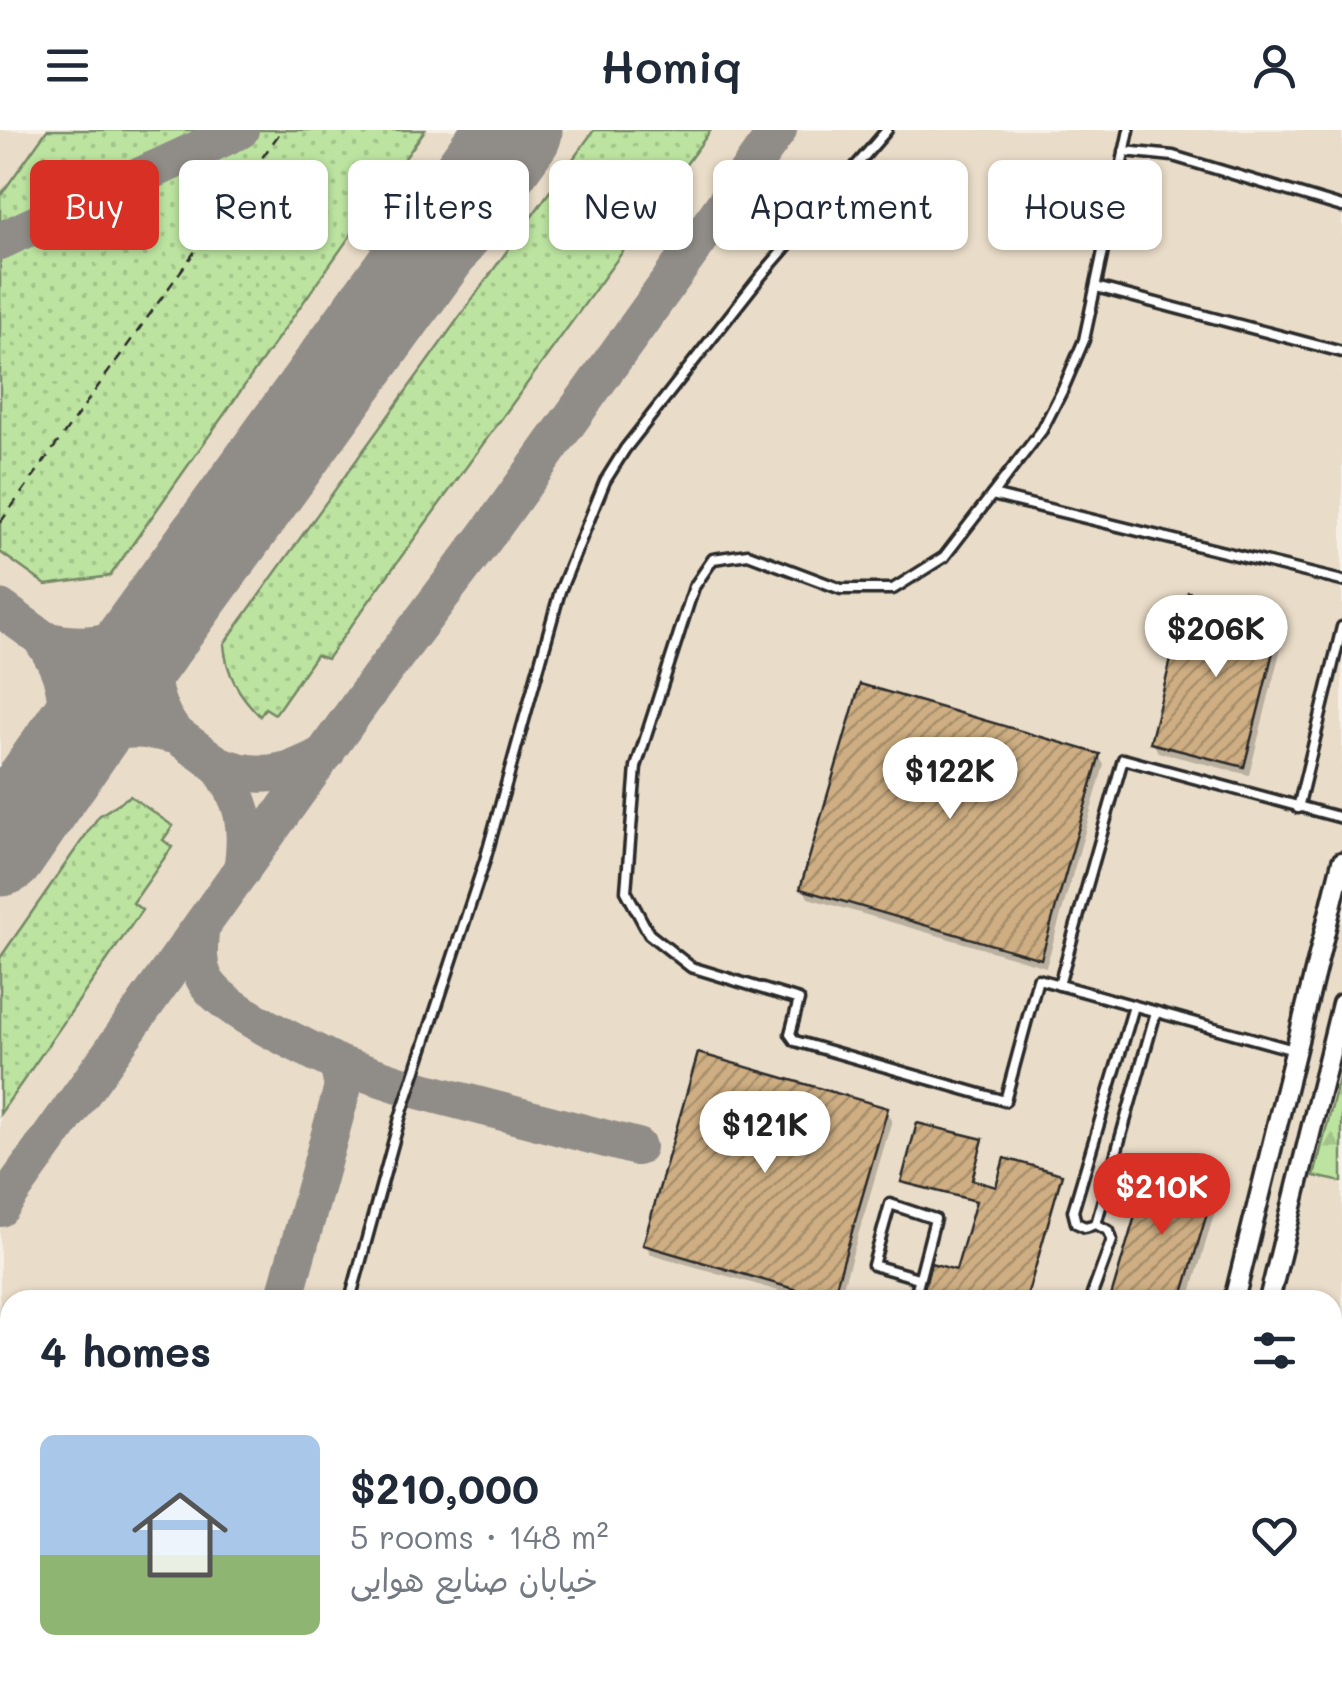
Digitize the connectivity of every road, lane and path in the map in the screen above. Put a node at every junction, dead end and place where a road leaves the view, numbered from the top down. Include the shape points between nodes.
1 (282, 130) edge
2 (887, 130) edge
3 (1128, 130) edge
4 (1124, 151) junction
5 (1342, 207) edge
6 (1096, 287) junction
7 (1342, 352) edge
8 (992, 495) junction
9 (0, 522) edge
10 (1342, 581) edge
11 (1342, 627) edge
12 (1298, 808) junction
13 (1342, 818) edge
14 (1342, 862) edge
15 (1060, 985) junction
16 (1342, 1004) edge
17 (1134, 1006) junction
18 (1156, 1012) junction
19 (1296, 1050) junction
20 (1328, 1059) junction
21 (1101, 1120) junction
22 (1124, 1127) junction
23 (1260, 1194) junction
24 (1293, 1202) junction
25 (1096, 1224) junction
26 (918, 1278) junction
27 (353, 1290) edge
28 (916, 1290) edge
29 (1094, 1290) edge
30 (1236, 1290) edge
31 (1271, 1290) edge

1 - 9 path
2 - 27 lane via 760,277 605,481 560,591
3 - 4 lane
4 - 5 lane via 1173,156
4 - 6 lane
6 - 7 lane
6 - 8 lane via 1063,389 1042,430
8 - 10 lane
8 - 15 lane via 944,557 893,589 841,590 748,554 712,559 694,587 636,767 626,890 649,934 691,968 799,1000 790,1034 795,1041 1005,1102 1038,979
11 - 12 lane
12 - 13 lane
12 - 15 lane via 1123,758
14 - 19 street
15 - 17 lane
16 - 20 street
17 - 18 lane
17 - 21 lane
18 - 19 lane
18 - 22 lane
19 - 20 street
19 - 23 street
20 - 24 street
21 - 22 lane
21 - 25 lane via 1074,1211 1076,1223
22 - 25 lane
23 - 24 street
23 - 30 street
24 - 31 street
25 - 29 lane via 1112,1240
26 - 26 lane via 873,1265 890,1204 935,1219
26 - 28 lane

